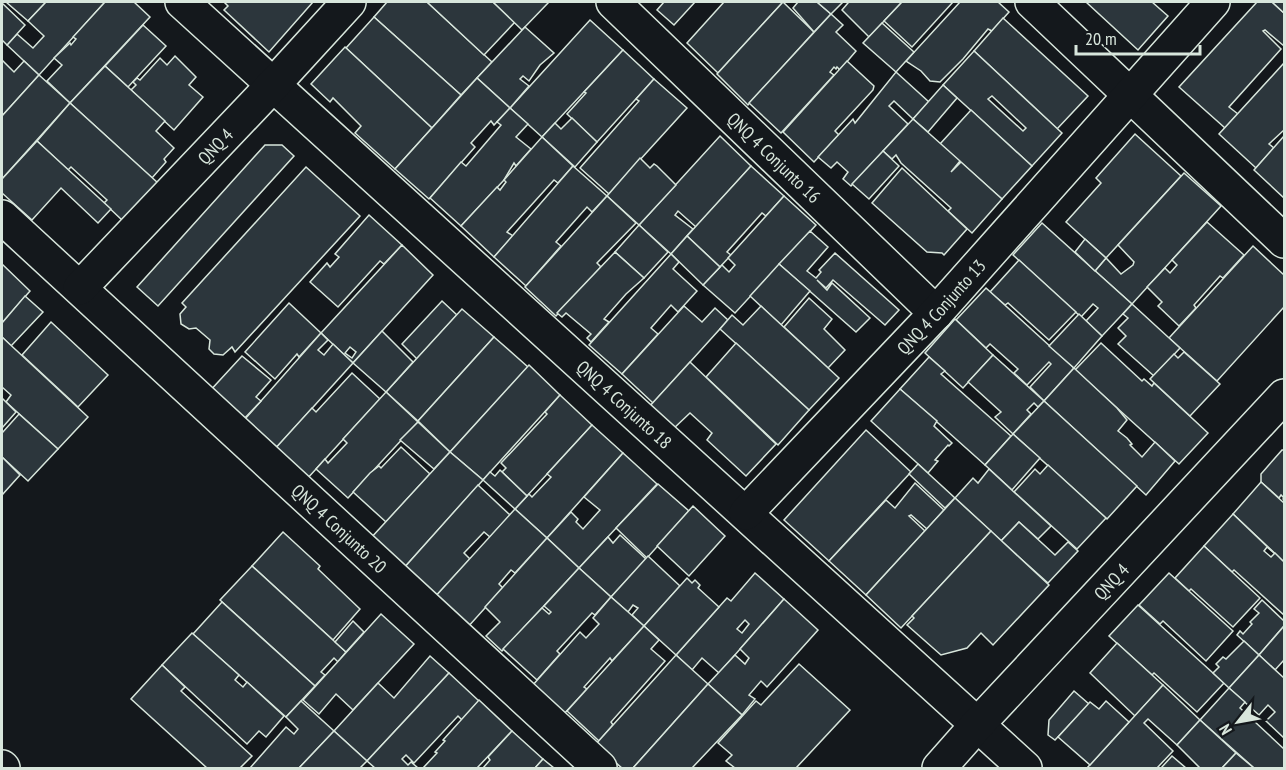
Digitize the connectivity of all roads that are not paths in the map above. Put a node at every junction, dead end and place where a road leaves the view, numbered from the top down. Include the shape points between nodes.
1 (182, 2) edge
2 (349, 2) edge
3 (613, 2) edge
4 (1032, 2) edge
5 (1213, 2) edge
6 (274, 84) junction
7 (1130, 95) junction
8 (2, 217) edge
9 (1284, 241) edge
10 (80, 288) junction
11 (936, 313) junction
12 (1284, 396) edge
13 (746, 513) junction
14 (977, 725) junction
15 (600, 768) edge
16 (939, 768) edge
17 (1025, 768) edge

1 - 6 street, QNQ 4 Conjunto 18
2 - 6 street, QNQ 4
3 - 11 street, QNQ 4 Conjunto 16
4 - 7 street
5 - 7 street, QNQ 4 Conjunto 13
6 - 10 street, QNQ 4
6 - 13 street, QNQ 4 Conjunto 18
7 - 9 street
7 - 11 street, QNQ 4 Conjunto 13
8 - 10 street, QNQ 4 Conjunto 20
10 - 15 street, QNQ 4 Conjunto 20
11 - 13 street, QNQ 4 Conjunto 13
12 - 14 street, QNQ 4
13 - 14 street, QNQ 4 Conjunto 18
14 - 16 street, QNQ 4
14 - 17 street, QNQ 4 Conjunto 18

